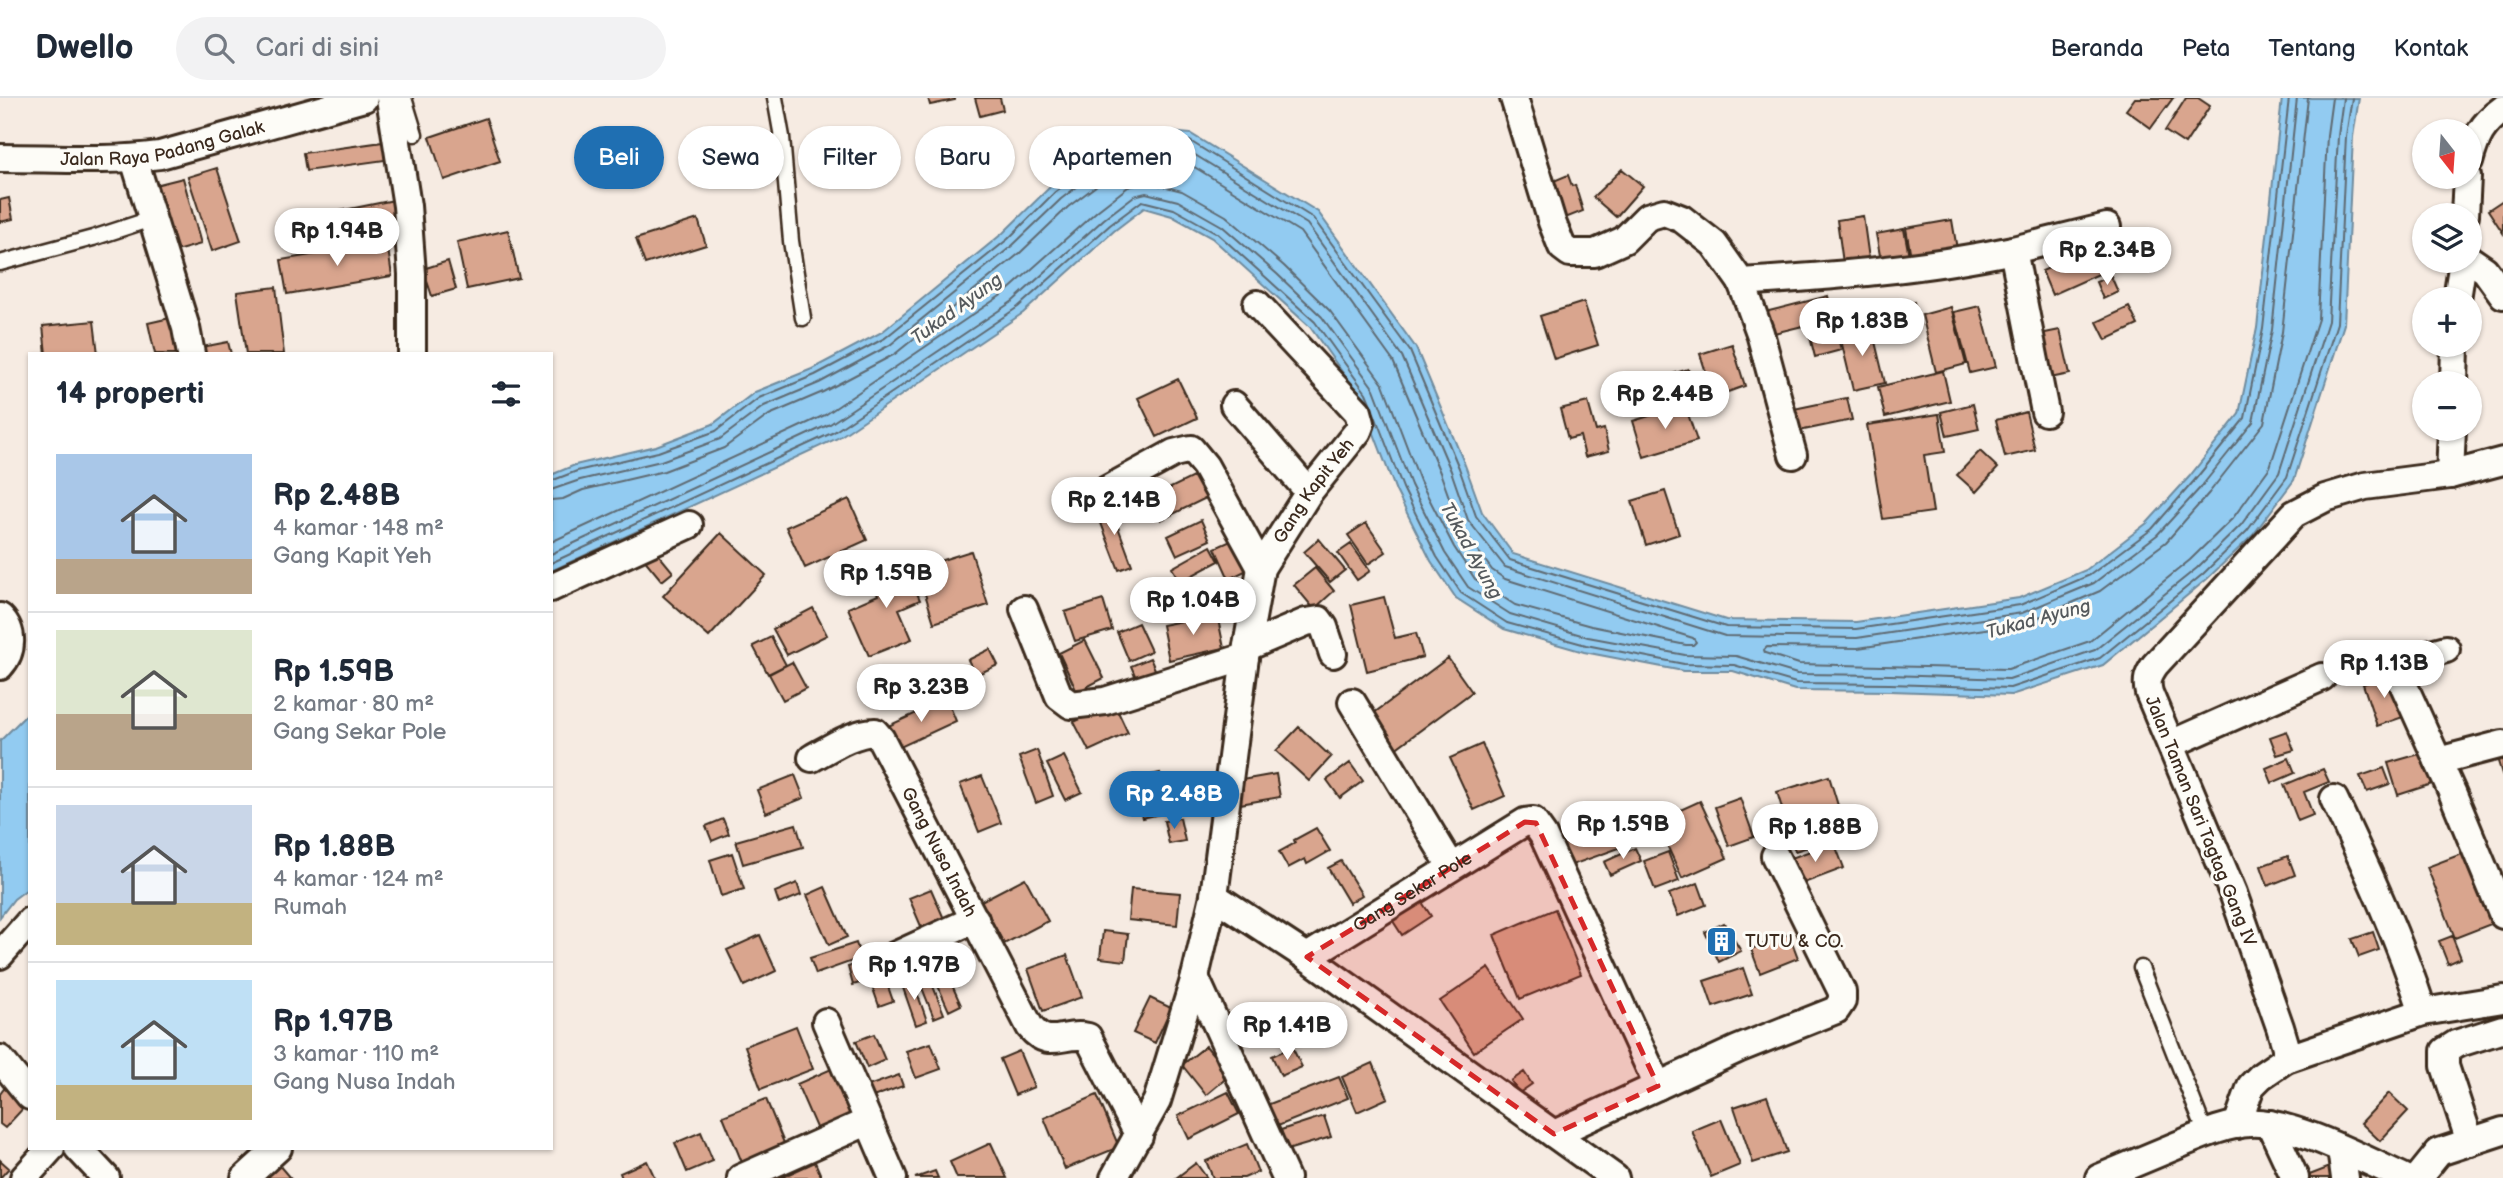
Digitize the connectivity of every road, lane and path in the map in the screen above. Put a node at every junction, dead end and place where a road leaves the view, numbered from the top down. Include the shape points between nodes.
1 (364, 98) edge
2 (390, 98) edge
3 (404, 98) edge
4 (775, 98) edge
5 (1514, 98) edge
6 (335, 102) edge
7 (2503, 109) edge
8 (2482, 128) edge
9 (415, 134) dead end
10 (3, 156) edge
11 (134, 159) junction
12 (151, 219) junction
13 (2106, 227) dead end
14 (2013, 250) junction
15 (0, 263) edge
16 (2482, 268) edge
17 (1741, 282) junction
18 (2503, 295) edge
19 (1257, 304) dead end
20 (803, 318) dead end
21 (191, 352) edge
22 (412, 352) edge
23 (1234, 405) dead end
24 (2045, 412) dead end
25 (2451, 441) edge
26 (1793, 455) dead end
27 (2503, 461) edge
28 (2450, 475) junction
29 (1309, 492) junction
30 (1101, 493) dead end
31 (689, 525) dead end
32 (1261, 568) junction
33 (553, 587) edge
34 (1024, 609) dead end
35 (0, 617) edge
36 (2446, 649) dead end
37 (1246, 652) junction
38 (1333, 654) dead end
39 (0, 666) edge
40 (2322, 677) dead end
41 (1352, 702) dead end
42 (2171, 744) junction
43 (2503, 744) edge
44 (812, 758) dead end
45 (2438, 761) junction
46 (2334, 799) dead end
47 (1775, 856) dead end
48 (1451, 866) junction
49 (1214, 896) junction
50 (2503, 915) edge
51 (975, 919) junction
52 (28, 923) edge
53 (0, 955) edge
54 (892, 957) dead end
55 (1307, 957) junction
56 (2141, 968) dead end
57 (1195, 977) junction
58 (2503, 999) edge
59 (2423, 1012) junction
60 (826, 1022) dead end
61 (2503, 1029) edge
62 (0, 1059) edge
63 (2286, 1059) junction
64 (1658, 1086) junction
65 (28, 1094) edge
66 (869, 1121) junction
67 (2270, 1124) junction
68 (2237, 1125) junction
69 (2503, 1131) edge
70 (1554, 1134) junction
71 (2206, 1134) junction
72 (1139, 1136) junction
73 (2470, 1142) junction
74 (2341, 1149) junction
75 (49, 1150) edge
76 (80, 1150) edge
77 (276, 1150) edge
78 (24, 1178) edge
79 (106, 1178) edge
80 (245, 1178) edge
81 (741, 1178) edge
82 (893, 1178) edge
83 (1114, 1178) edge
84 (1286, 1178) edge
85 (1615, 1178) edge
86 (2099, 1178) edge
87 (2295, 1178) edge
88 (2345, 1178) edge
89 (2405, 1178) edge
90 (2418, 1178) edge

1 - 6 street, Jalan Raya Padang Galak
2 - 22 street via 407,206
3 - 9 lane
4 - 20 lane
5 - 17 street via 1562,247 1570,253 1595,253 1624,240 1647,217 1664,212 1682,219 1714,244
6 - 11 street, Jalan Raya Padang Galak via 222,139
7 - 8 street
10 - 11 street, Jalan Raya Padang Galak
11 - 12 street
12 - 15 lane
12 - 21 street
13 - 14 street
14 - 17 street via 1875,273
14 - 24 street
16 - 18 street
17 - 26 street via 1760,333
19 - 29 street, Gang Kapit Yeh via 1360,417 1358,431
23 - 29 street
25 - 28 street
27 - 28 street, Jalan Taman Sari Tagtag Gang IV
28 - 42 street, Jalan Taman Sari Tagtag Gang IV via 2365,486 2325,498 2294,514 2148,676 2149,693
29 - 32 street, Gang Kapit Yeh
30 - 32 street via 1174,453 1191,449
31 - 33 street
32 - 37 street, Gang Kapit Yeh
34 - 37 street via 1059,696 1071,705 1105,701
35 - 39 street via 10,632 10,645
36 - 45 street via 2412,659 2400,668
37 - 38 street via 1319,620
37 - 49 street, Gang Kapit Yeh
40 - 42 street
41 - 48 street
42 - 63 street, Jalan Taman Sari Tagtag Gang IV via 2233,893 2280,1027
43 - 45 street
44 - 51 street, Gang Nusa Indah via 851,737 875,732
45 - 50 street
46 - 59 street via 2383,904
47 - 64 street via 1842,992 1842,1001 1836,1010
48 - 55 street, Gang Sekar Pole
48 - 64 street, Gang Sekar Pole via 1533,821
49 - 55 street
49 - 57 street, Gang Kapit Yeh
51 - 54 street
51 - 72 street, Gang Nusa Indah via 1030,1027 1048,1040 1088,1037
52 - 53 street
55 - 70 street
56 - 71 lane
57 - 72 street, Gang Kapit Yeh via 1157,1101
57 - 84 street
58 - 59 street
59 - 63 street
60 - 66 street
61 - 73 street via 2445,1051 2445,1066
62 - 65 street
63 - 68 street via 2251,1086
64 - 70 street
66 - 81 street
66 - 82 street
67 - 68 street
67 - 74 street
67 - 87 street
68 - 71 street
69 - 73 street
70 - 85 street
71 - 86 street
72 - 83 street, Gang Kapit Yeh
73 - 90 street via 2440,1152
74 - 88 street
74 - 89 street
75 - 78 street
76 - 79 street
77 - 80 street

